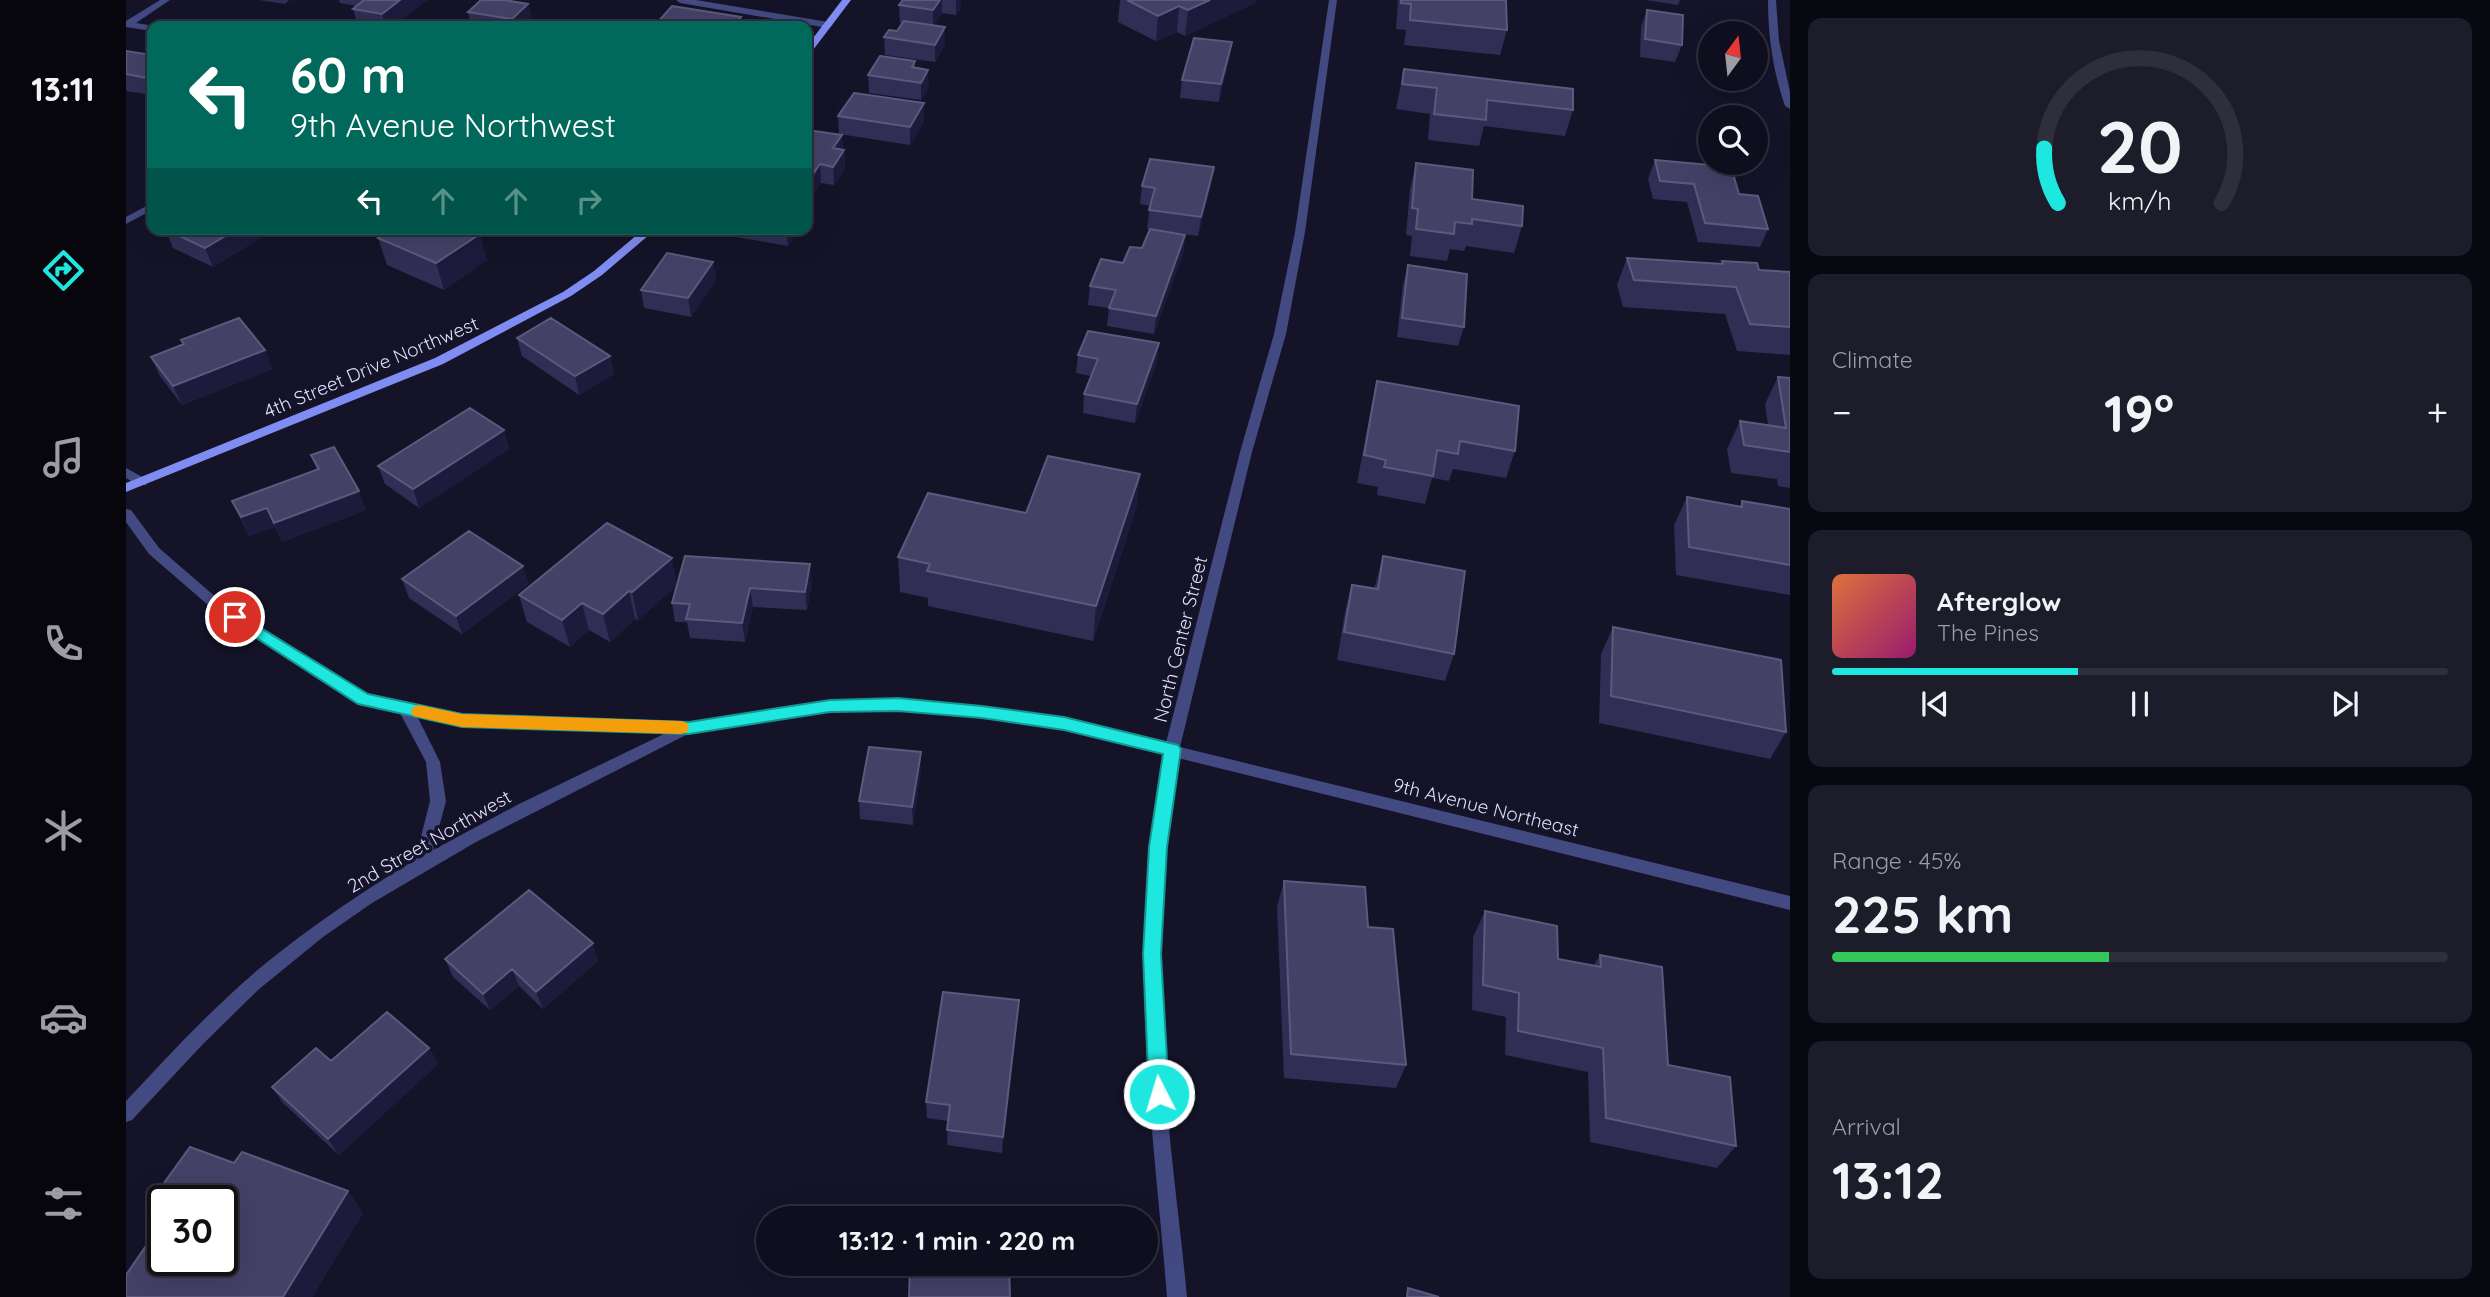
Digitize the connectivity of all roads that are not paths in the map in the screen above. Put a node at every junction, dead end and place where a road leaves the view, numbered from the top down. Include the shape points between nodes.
1 (166, 0) edge
2 (680, 0) edge
3 (847, 0) edge
4 (1333, 0) edge
5 (1772, 0) edge
6 (810, 21) edge
7 (812, 21) edge
8 (127, 24) edge
9 (828, 24) junction
10 (147, 28) edge
11 (812, 45) edge
12 (1790, 106) edge
13 (147, 209) edge
14 (126, 220) edge
15 (644, 235) edge
16 (126, 472) edge
17 (142, 482) junction
18 (126, 488) edge
19 (126, 513) edge
20 (405, 708) junction
21 (689, 728) junction
22 (1172, 749) junction
23 (422, 865) junction
24 (1790, 903) edge
25 (126, 1114) edge
26 (1177, 1297) edge

1 - 8 street
2 - 6 street
3 - 9 main road
4 - 22 street, North Center Street via 1300,232 1280,334
5 - 12 street via 1772,42
7 - 9 street
8 - 10 street
9 - 11 main road
13 - 14 street
15 - 17 main road, 4th Street Drive Northwest via 566,294 450,356
16 - 17 street
17 - 18 main road, 4th Street Drive Northwest
19 - 20 street via 154,551 213,602 363,700
20 - 21 street via 462,720
20 - 23 street via 433,761 438,801
21 - 22 street, 9th Avenue Northeast via 830,706 898,705 1064,724
21 - 23 street, 2nd Street Northwest
22 - 24 street, 9th Avenue Northeast
22 - 26 street, North Center Street via 1158,847 1152,954 1154,1043
23 - 25 street, 2nd Street Northwest via 274,967 195,1038

